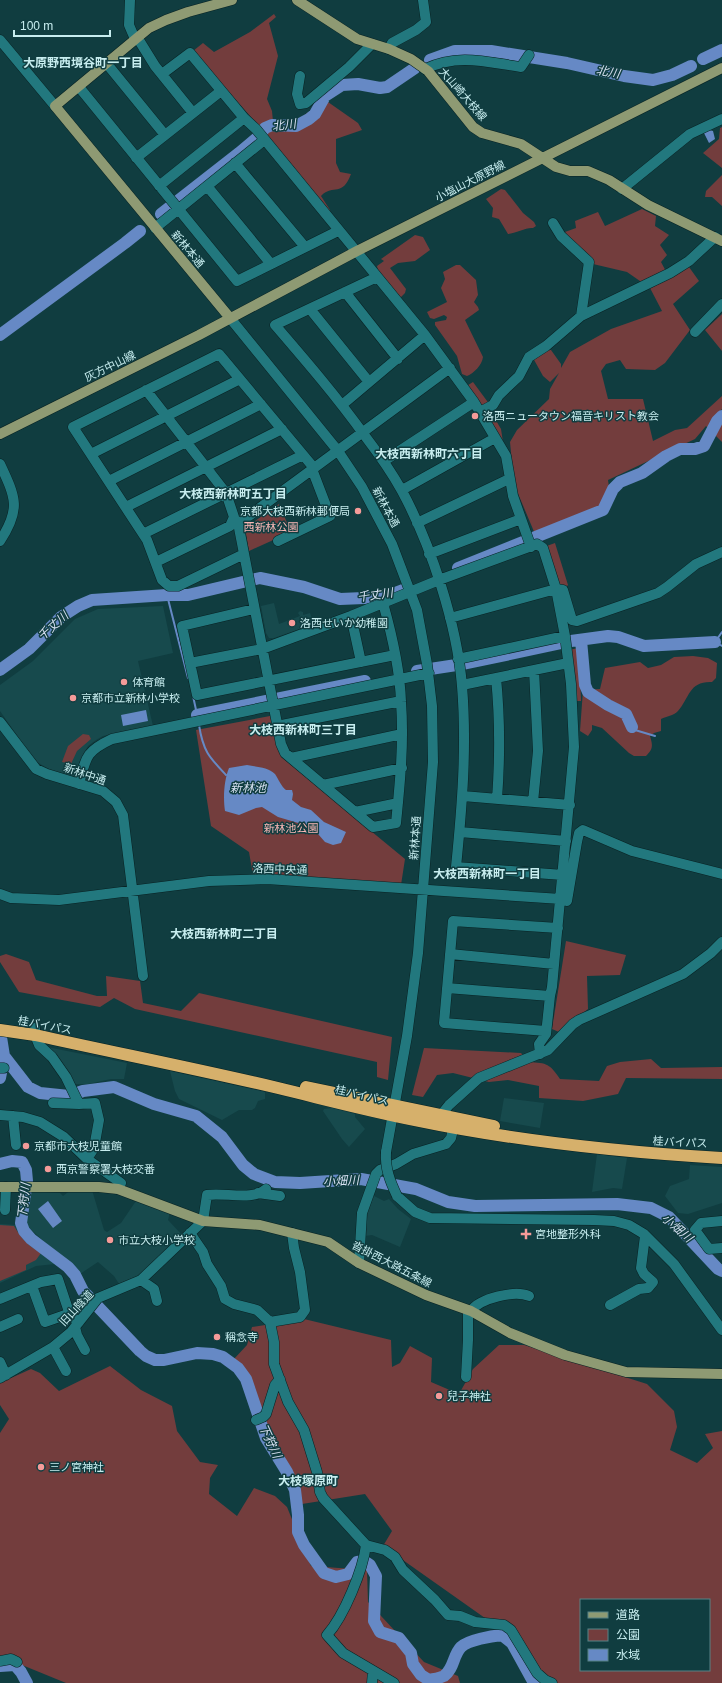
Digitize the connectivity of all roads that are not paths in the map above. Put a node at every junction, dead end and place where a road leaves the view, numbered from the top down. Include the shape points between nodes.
1 (130, 0) edge
2 (232, 0) edge
3 (297, 0) edge
4 (423, 0) edge
5 (136, 38) junction
6 (0, 40) edge
7 (372, 44) junction
8 (389, 49) junction
9 (529, 55) dead end
10 (106, 64) junction
11 (722, 68) edge
12 (425, 69) junction
13 (162, 74) junction
14 (300, 76) dead end
15 (79, 87) junction
16 (221, 91) junction
17 (55, 106) junction
18 (193, 113) junction
19 (244, 118) junction
20 (722, 119) edge
21 (165, 134) junction
22 (263, 141) junction
23 (136, 158) junction
24 (541, 159) junction
25 (235, 163) junction
26 (159, 186) junction
27 (207, 186) junction
28 (622, 189) junction
29 (178, 209) junction
30 (553, 223) dead end
31 (155, 228) junction
32 (338, 231) junction
33 (718, 239) edge
34 (305, 247) junction
35 (357, 252) junction
36 (271, 264) junction
37 (377, 277) junction
38 (345, 292) junction
39 (722, 304) edge
40 (310, 309) junction
41 (581, 316) junction
42 (230, 318) junction
43 (695, 332) dead end
44 (426, 335) junction
45 (398, 359) junction
46 (450, 368) junction
47 (240, 379) junction
48 (369, 382) junction
49 (146, 390) junction
50 (474, 402) junction
51 (262, 404) junction
52 (342, 405) junction
53 (480, 412) junction
54 (166, 416) junction
55 (282, 429) junction
56 (362, 432) junction
57 (0, 434) edge
58 (495, 438) junction
59 (186, 442) junction
60 (338, 450) junction
61 (91, 454) junction
62 (303, 454) junction
63 (384, 461) junction
64 (0, 464) edge
65 (206, 467) junction
66 (313, 469) junction
67 (509, 479) junction
68 (109, 481) junction
69 (402, 490) junction
70 (226, 493) junction
71 (126, 507) junction
72 (521, 519) junction
73 (417, 523) junction
74 (143, 534) junction
75 (0, 541) edge
76 (278, 541) dead end
77 (531, 546) junction
78 (722, 552) edge
79 (244, 554) junction
80 (429, 554) junction
81 (156, 562) junction
82 (439, 580) junction
83 (409, 587) junction
84 (556, 589) junction
85 (383, 603) junction
86 (254, 609) junction
87 (351, 616) junction
88 (450, 618) junction
89 (565, 641) junction
90 (262, 649) junction
91 (395, 655) junction
92 (458, 659) junction
93 (361, 662) junction
94 (190, 663) junction
95 (568, 663) junction
96 (428, 669) junction
97 (534, 670) junction
98 (398, 675) junction
99 (496, 678) junction
100 (268, 681) junction
101 (462, 685) junction
102 (272, 701) junction
103 (401, 701) junction
104 (0, 722) edge
105 (277, 726) junction
106 (402, 734) junction
107 (290, 758) junction
108 (402, 768) junction
109 (79, 784) junction
110 (323, 784) junction
111 (464, 796) junction
112 (497, 799) junction
113 (533, 802) junction
114 (398, 803) junction
115 (570, 806) junction
116 (355, 812) junction
117 (460, 832) junction
118 (566, 841) junction
119 (563, 874) junction
120 (722, 874) edge
121 (423, 889) junction
122 (133, 891) junction
123 (0, 894) edge
124 (560, 901) junction
125 (558, 928) junction
126 (722, 942) edge
127 (450, 954) junction
128 (554, 964) junction
129 (143, 976) dead end
130 (447, 988) junction
131 (550, 996) junction
132 (8, 1026) edge
133 (0, 1030) edge
134 (35, 1031) junction
135 (546, 1031) junction
136 (540, 1054) junction
137 (52, 1103) dead end
138 (79, 1103) junction
139 (394, 1110) junction
140 (0, 1115) edge
141 (441, 1115) junction
142 (13, 1116) junction
143 (455, 1123) junction
144 (16, 1145) dead end
145 (722, 1151) edge
146 (722, 1158) edge
147 (87, 1160) junction
148 (3, 1187) edge
149 (118, 1190) junction
150 (276, 1197) dead end
151 (5, 1210) dead end
152 (203, 1221) junction
153 (722, 1221) edge
154 (190, 1233) junction
155 (292, 1233) junction
156 (645, 1236) junction
157 (722, 1248) edge
158 (359, 1263) junction
159 (141, 1280) junction
160 (32, 1286) junction
161 (529, 1296) dead end
162 (0, 1300) edge
163 (157, 1301) dead end
164 (610, 1305) dead end
165 (470, 1310) junction
166 (68, 1314) junction
167 (18, 1319) dead end
168 (270, 1322) junction
169 (77, 1324) junction
170 (0, 1327) edge
171 (722, 1330) edge
172 (53, 1348) junction
173 (85, 1350) dead end
174 (0, 1362) edge
175 (66, 1371) dead end
176 (722, 1374) edge
177 (3, 1376) edge
178 (466, 1377) dead end
179 (280, 1379) junction
180 (258, 1419) dead end
181 (366, 1545) junction
182 (0, 1661) edge
183 (17, 1662) dead end
184 (373, 1671) junction
185 (372, 1683) edge
186 (394, 1683) edge
187 (552, 1683) edge

1 - 5 street via 129,25
2 - 5 main road via 166,20
3 - 7 main road, 大山崎大枝線 via 357,39
4 - 8 street via 426,22 392,43
5 - 10 main road
5 - 13 street
6 - 17 street, 新林本通
7 - 8 main road, 大山崎大枝線
7 - 14 street via 306,104 300,104 297,94
8 - 12 main road, 大山崎大枝線
9 - 12 street via 521,67 462,59 435,64
10 - 15 main road
10 - 21 street
11 - 24 main road, 小塩山大原野線
12 - 24 main road, 大山崎大枝線 via 473,127 482,133 521,144
13 - 16 street via 190,53
13 - 18 street
15 - 17 main road
15 - 23 street
16 - 18 street
16 - 19 street
17 - 31 main road, 新林本通
18 - 21 street
19 - 22 street via 256,129
19 - 26 street
20 - 28 street via 690,134
21 - 23 street
22 - 25 street
22 - 32 street
23 - 26 street
24 - 28 main road, 大山崎大枝線 via 570,171 588,171
24 - 35 main road, 小塩山大原野線
25 - 27 street
25 - 34 street
26 - 29 street
27 - 29 street
27 - 36 street
28 - 33 main road, 大山崎大枝線 via 648,205
29 - 31 street
29 - 36 street via 236,281
30 - 41 street via 561,236 589,262
31 - 42 main road, 新林本通
32 - 34 street
32 - 35 street
33 - 41 street via 670,274
34 - 36 street
35 - 37 street
35 - 42 main road, 小塩山大原野線
37 - 38 street
37 - 44 street
38 - 40 street
38 - 45 street
39 - 43 street
40 - 48 street
40 - 52 street via 275,325
41 - 53 street via 546,346 529,356 519,376 499,395 493,405
42 - 57 main road, 灰方中山線
42 - 60 street, 新林本通
44 - 45 street
44 - 46 street
45 - 48 street
46 - 50 street
46 - 56 street
47 - 49 street via 220,354
47 - 51 street
47 - 54 street
48 - 52 street
49 - 54 street
49 - 61 street via 73,427
50 - 53 street
50 - 63 street
51 - 55 street
51 - 59 street
52 - 56 street
53 - 58 street
54 - 59 street
54 - 61 street
55 - 62 street
55 - 65 street
56 - 60 street
56 - 63 street
58 - 67 street via 506,456
58 - 69 street
59 - 65 street
59 - 68 street
60 - 66 street
60 - 83 street, 新林本通 via 375,510
61 - 68 street
62 - 66 street
62 - 70 street
63 - 69 street
64 - 75 street via 14,497 14,512 10,526
65 - 70 street
65 - 71 street
66 - 76 street via 330,516
66 - 79 street via 242,521 239,528
67 - 72 street
67 - 73 street
68 - 71 street
69 - 73 street
70 - 74 street
70 - 81 street via 234,517 230,526
71 - 74 street
72 - 77 street
72 - 80 street
73 - 80 street
74 - 81 street
77 - 82 street
77 - 84 street via 537,544 543,548
78 - 84 street via 696,564 658,593 577,621 572,620 563,590
79 - 81 street via 178,586 169,586 162,580
79 - 86 street
80 - 82 street
82 - 83 street
82 - 88 street
83 - 85 street
83 - 96 street, 新林本通 via 417,610
84 - 88 street
84 - 89 street
85 - 87 street
85 - 91 street
86 - 90 street
86 - 94 street via 182,626
87 - 90 street
87 - 93 street
88 - 92 street
89 - 92 street
89 - 95 street
90 - 94 street
90 - 100 street
91 - 93 street
91 - 98 street
92 - 101 street
93 - 100 street
94 - 100 street via 196,695
95 - 97 street
95 - 115 street via 574,747
96 - 98 street
96 - 121 street, 新林本通 via 432,706 433,762
97 - 99 street
97 - 113 street via 538,751
98 - 102 street
98 - 103 street
99 - 101 street
99 - 112 street via 499,707
100 - 102 street
101 - 111 street
102 - 105 street
102 - 109 street via 200,721 107,741 96,747 86,758
103 - 105 street
103 - 106 street
104 - 109 street, 新林中通 via 36,768
105 - 107 street via 281,744
106 - 107 street
106 - 108 street
107 - 110 street
108 - 110 street
108 - 114 street
109 - 122 street, 新林中通 via 103,791 116,802 123,815
110 - 116 street
111 - 112 street
111 - 117 street
112 - 113 street
113 - 115 street
114 - 116 street
114 - 116 street via 396,823 374,827
115 - 118 street
117 - 118 street
117 - 119 street via 456,867
118 - 119 street
119 - 124 street
120 - 124 street via 632,851 583,830 576,842 566,902
121 - 122 street, 洛西中央通 via 267,879 209,881
121 - 124 street, 洛西中央通
121 - 139 street, 新林本通 via 413,994
122 - 123 street, 洛西中央通 via 59,900 11,898
122 - 129 street, 新林中通
124 - 125 street
125 - 127 street via 453,921
125 - 128 street
126 - 136 street via 683,974 579,1020 548,1050
127 - 128 street
127 - 130 street
128 - 131 street
130 - 131 street
130 - 135 street via 444,1023
131 - 135 street
132 - 133 highway, 桂バイパス
132 - 134 highway, 桂バイパス
134 - 138 street via 39,1045 52,1057
134 - 139 highway, 桂バイパス
135 - 136 street via 539,1044
136 - 141 street via 479,1078
137 - 138 street
138 - 147 street via 95,1104 99,1120 94,1148
139 - 141 highway, 桂バイパス
139 - 143 highway, 桂バイパス
139 - 156 street, 新林本通, bridge via 385,1161 397,1196 415,1212 430,1218 466,1220 516,1218 614,1221 630,1225
140 - 142 street
141 - 143 highway, 桂バイパス
142 - 144 street
142 - 147 street via 40,1122 64,1137
143 - 145 highway, 桂バイパス via 572,1138
143 - 146 highway, 桂バイパス via 587,1147
143 - 158 street via 446,1144 413,1154 376,1174 362,1213
147 - 149 street via 121,1183
148 - 149 main road, 沓掛西大路五条線 via 99,1187
148 - 151 street
149 - 152 main road, 沓掛西大路五条線
150 - 152 street via 262,1191 251,1196 207,1195
152 - 154 street, 旧山陰道
152 - 155 main road, 沓掛西大路五条線 via 260,1226
153 - 157 street via 701,1223 695,1230 709,1249
154 - 159 street, 旧山陰道
154 - 168 street via 203,1252 225,1298 234,1304 257,1310
155 - 158 main road, 沓掛西大路五条線 via 328,1242
155 - 168 street via 305,1310 300,1317
156 - 164 street via 641,1268 656,1284 639,1289
156 - 171 street via 674,1264
158 - 165 main road, 沓掛西大路五条線 via 426,1295
159 - 163 street via 154,1289
159 - 169 street, 旧山陰道 via 98,1298
160 - 162 street
160 - 166 street via 45,1322
160 - 166 street via 58,1279
161 - 165 street via 522,1293 507,1294 483,1302
165 - 176 main road, 沓掛西大路五条線 via 510,1333 536,1344 606,1367 626,1372
165 - 178 street
166 - 169 street
167 - 170 street
168 - 179 street via 274,1342 274,1364
169 - 172 street, 旧山陰道
169 - 173 street via 77,1335
172 - 175 street
172 - 177 street, 旧山陰道
174 - 177 street
179 - 180 street via 275,1385 266,1414
179 - 181 street via 288,1402 304,1430 317,1472 320,1492
181 - 184 street via 364,1561 336,1626 327,1635 343,1652
181 - 187 street via 385,1550 395,1557 402,1570 448,1615 460,1616 475,1622 504,1625 511,1630 520,1653 537,1673
182 - 183 street via 10,1659
184 - 185 street
184 - 186 street

